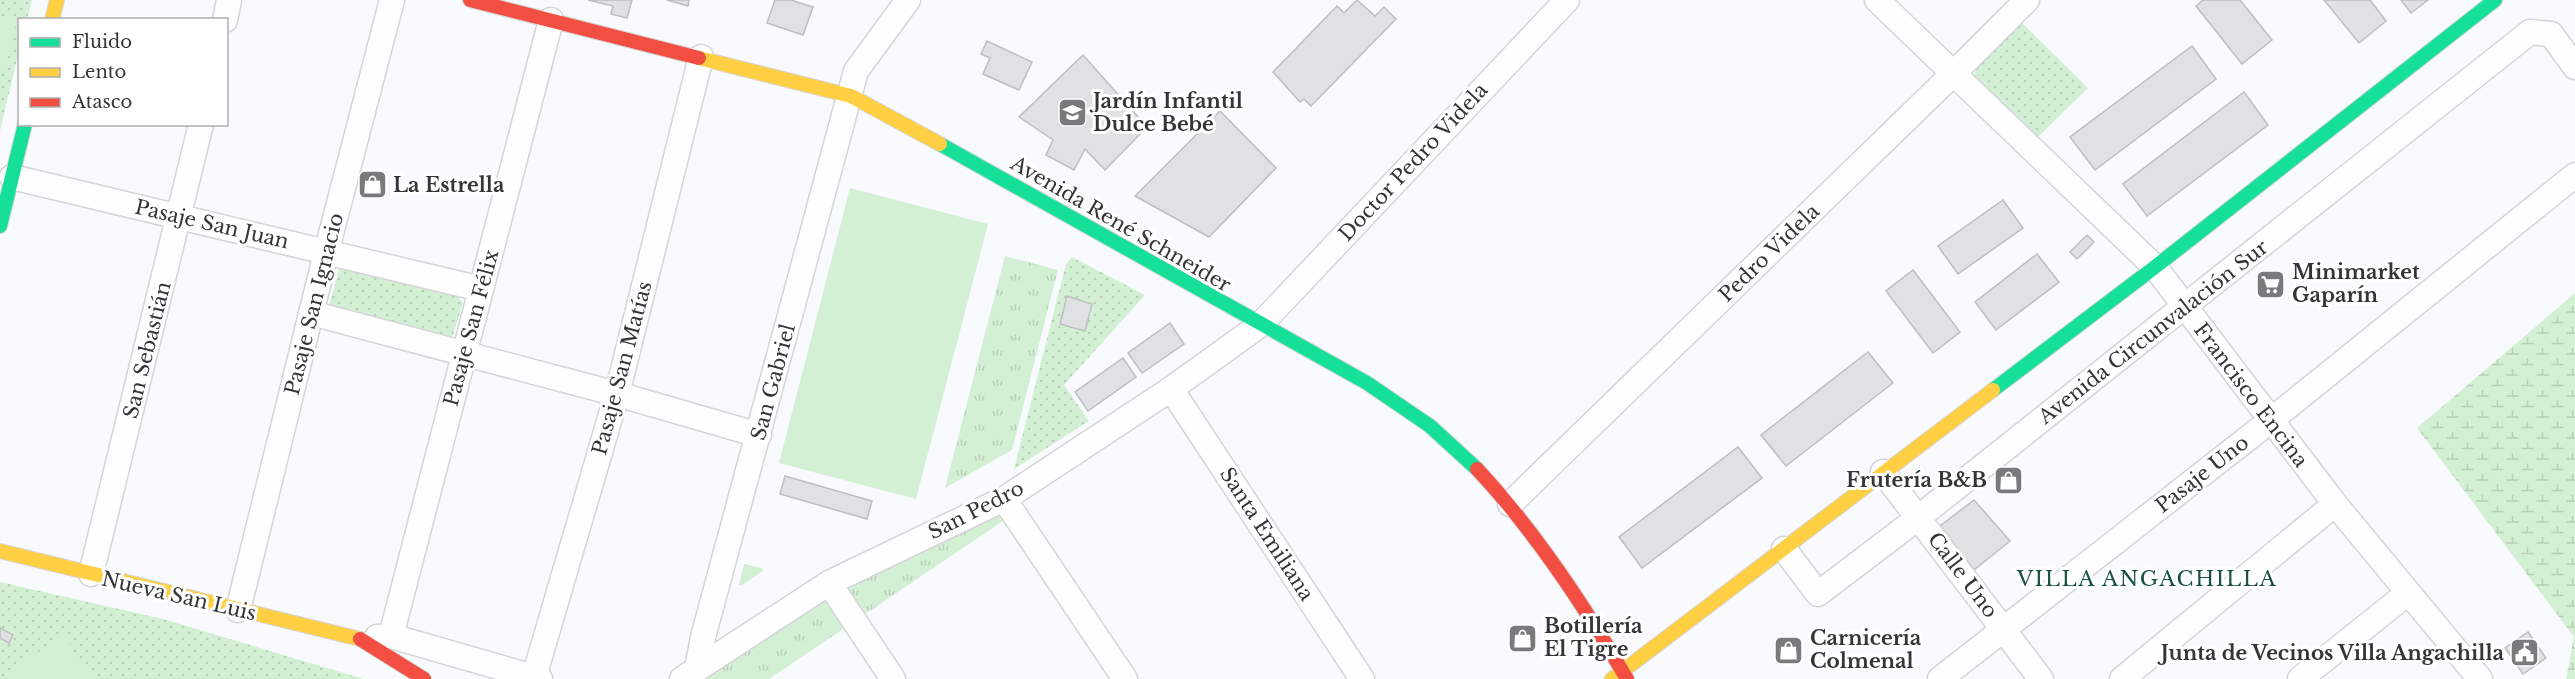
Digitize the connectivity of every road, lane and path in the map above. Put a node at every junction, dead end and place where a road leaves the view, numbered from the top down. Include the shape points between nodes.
1 (57, 0) edge
2 (230, 0) edge
3 (392, 0) edge
4 (470, 0) edge
5 (908, 0) edge
6 (1567, 0) edge
7 (1878, 0) edge
8 (2027, 0) edge
9 (2494, 0) edge
10 (517, 5) edge
11 (52, 18) edge
12 (226, 18) edge
13 (551, 20) junction
14 (701, 57) junction
15 (2575, 67) edge
16 (1954, 74) junction
17 (851, 96) junction
18 (25, 126) edge
19 (201, 126) edge
20 (2575, 175) edge
21 (12, 177) junction
22 (180, 217) junction
23 (0, 226) edge
24 (326, 252) junction
25 (2155, 267) junction
26 (481, 289) junction
27 (2185, 307) junction
28 (311, 312) junction
29 (1260, 325) junction
30 (465, 354) junction
31 (1172, 389) junction
32 (617, 394) junction
33 (2270, 421) junction
34 (759, 435) junction
35 (1883, 472) junction
36 (1004, 500) junction
37 (1510, 504) junction
38 (2335, 504) junction
39 (1919, 517) junction
40 (1784, 549) junction
41 (0, 551) edge
42 (90, 574) junction
43 (829, 583) junction
44 (2409, 593) junction
45 (238, 610) junction
46 (2004, 629) junction
47 (391, 636) junction
48 (359, 638) junction
49 (690, 674) edge
50 (1620, 676) edge
51 (537, 678) edge
52 (424, 679) edge
53 (893, 679) edge
54 (1125, 679) edge
55 (1362, 679) edge
56 (1940, 679) edge
57 (2041, 679) edge
58 (2122, 679) edge
59 (2300, 679) edge
60 (2480, 679) edge

1 - 11 main road
2 - 12 street
3 - 24 street, Pasaje San Ignacio
4 - 10 main road, Avenida René Schneider
5 - 17 street via 856,71
6 - 29 street, Doctor Pedro Videla
7 - 16 street, Francisco Encina
8 - 16 street, Pedro Videla
9 - 25 main road
10 - 13 main road, Avenida René Schneider
13 - 14 main road, Avenida René Schneider
13 - 26 street, Pasaje San Félix
14 - 17 main road, Avenida René Schneider
14 - 32 street, Pasaje San Matías
15 - 27 street, Avenida Circunvalación Sur via 2551,34 2530,33
16 - 25 street, Francisco Encina
16 - 37 street, Pedro Videla
17 - 29 main road, Avenida René Schneider
17 - 34 street, San Gabriel
18 - 21 main road
19 - 22 street, San Sebastián
20 - 33 street, Pasaje Uno
21 - 22 street, Pasaje San Juan
21 - 23 main road
22 - 24 street, Pasaje San Juan
22 - 42 street, San Sebastián
24 - 26 street, Pasaje San Juan
24 - 28 street, Pasaje San Ignacio
25 - 27 street, Francisco Encina
25 - 35 main road
26 - 30 street, Pasaje San Félix
27 - 33 street, Francisco Encina
27 - 39 street, Avenida Circunvalación Sur
28 - 30 street
28 - 45 street, Pasaje San Ignacio
29 - 31 street, San Pedro
29 - 37 main road, Avenida René Schneider via 1417,415 1461,452
30 - 32 street
30 - 47 street, Pasaje San Félix
31 - 36 street, San Pedro
31 - 55 street, Santa Emiliana
32 - 34 street
32 - 51 street, Pasaje San Matías
33 - 38 street, Francisco Encina
33 - 46 street, Pasaje Uno
34 - 49 street, San Gabriel
35 - 39 street, Calle Uno
35 - 40 main road
36 - 43 street, San Pedro
36 - 54 street
37 - 50 main road, Avenida René Schneider via 1597,627
38 - 44 street, Francisco Encina
38 - 58 street
39 - 40 street, Avenida Circunvalación Sur via 1818,594
39 - 46 street, Calle Uno
40 - 50 main road
41 - 42 main road, Nueva San Luis
42 - 45 main road, Nueva San Luis
43 - 49 street, San Pedro
43 - 53 street
44 - 59 street
44 - 60 street, Francisco Encina
45 - 48 main road, Nueva San Luis
46 - 56 street, Pasaje Uno
46 - 57 street, Calle Uno
47 - 48 street, Nueva San Luis
47 - 51 street, Nueva San Luis
48 - 52 main road, Nueva San Luis

